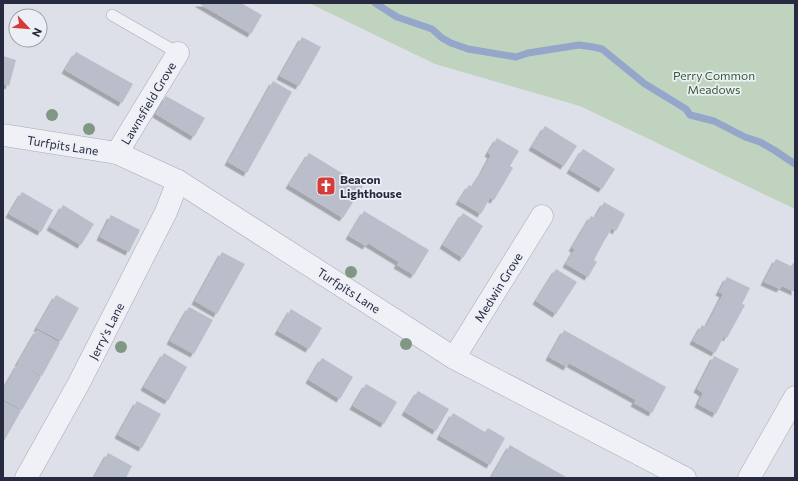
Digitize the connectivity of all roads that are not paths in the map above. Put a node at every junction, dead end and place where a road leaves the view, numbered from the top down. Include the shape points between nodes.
1 (112, 15) dead end
2 (178, 53) joint
3 (3, 135) edge
4 (117, 153) junction
5 (178, 181) junction
6 (542, 216) dead end
7 (454, 358) junction
8 (795, 397) edge
9 (26, 478) edge
10 (685, 478) edge
11 (749, 478) edge

1 - 2 lane
2 - 4 street, Lawnsfield Grove
3 - 4 street, Turfpits Lane
4 - 5 street, Turfpits Lane
5 - 7 street, Turfpits Lane
5 - 9 street, Jerry's Lane via 166,212 79,383
6 - 7 street, Medwin Grove
7 - 10 street, Turfpits Lane
8 - 11 street

